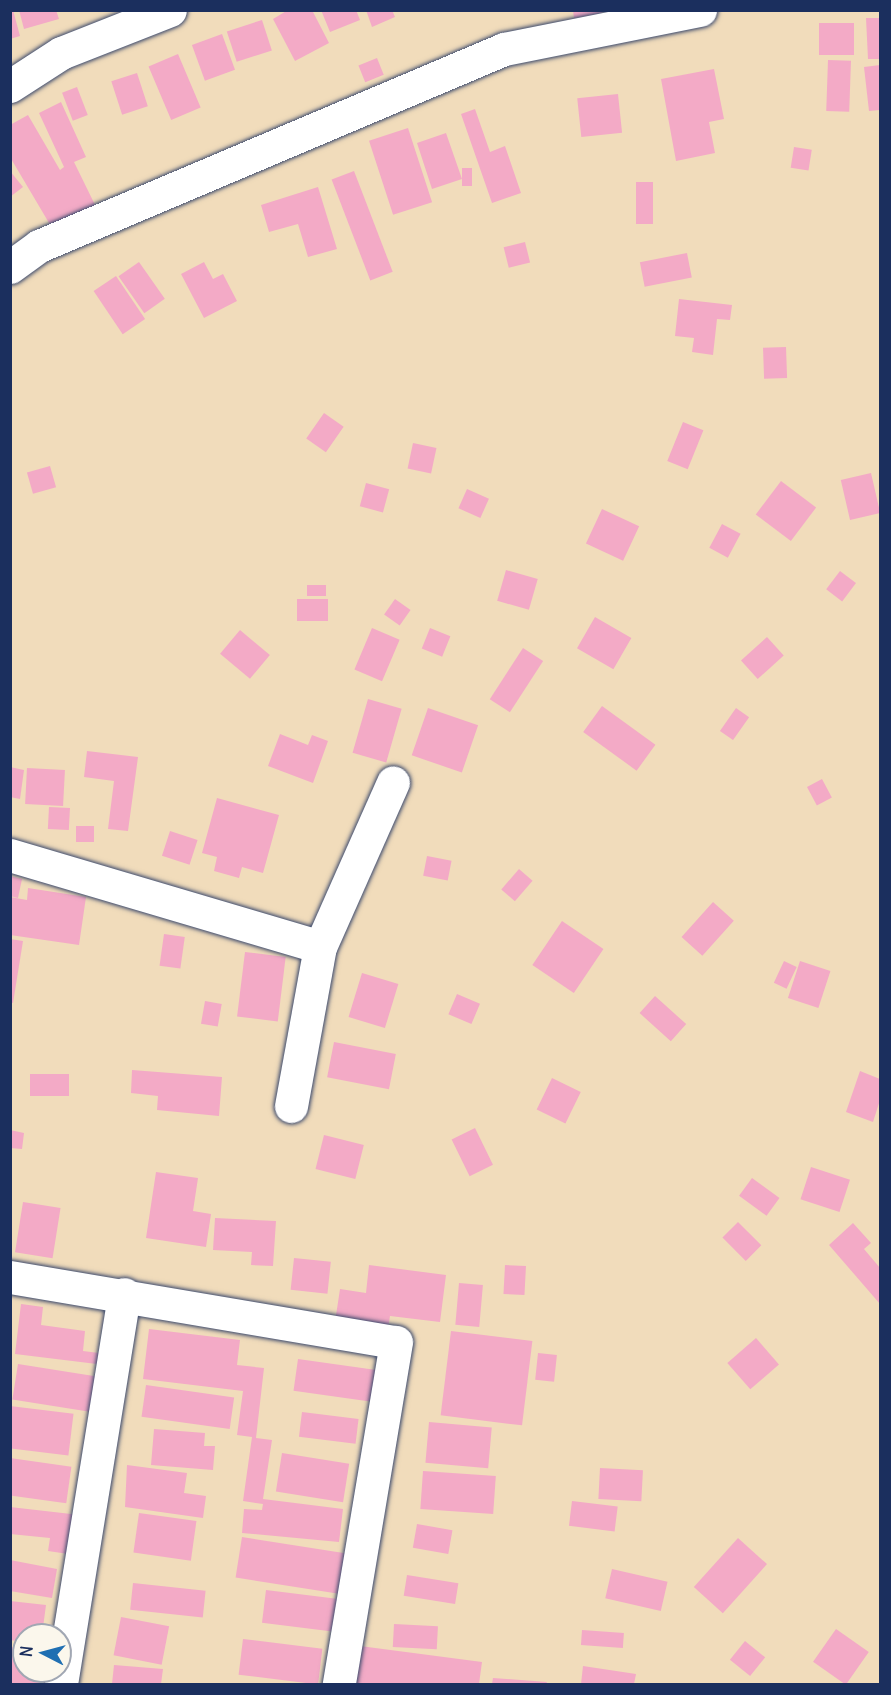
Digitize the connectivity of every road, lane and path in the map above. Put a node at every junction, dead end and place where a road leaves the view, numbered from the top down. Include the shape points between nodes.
1 (170, 10) edge
2 (700, 10) edge
3 (10, 86) edge
4 (10, 267) edge
5 (393, 782) dead end
6 (10, 855) edge
7 (320, 947) junction
8 (291, 1106) dead end
9 (10, 1277) edge
10 (124, 1294) junction
11 (61, 1684) edge
12 (339, 1684) edge

1 - 3 street via 61,53
2 - 4 street via 504,49 39,246
5 - 7 street
6 - 7 street
7 - 8 street
9 - 10 street
10 - 11 street
10 - 12 street via 396,1341

